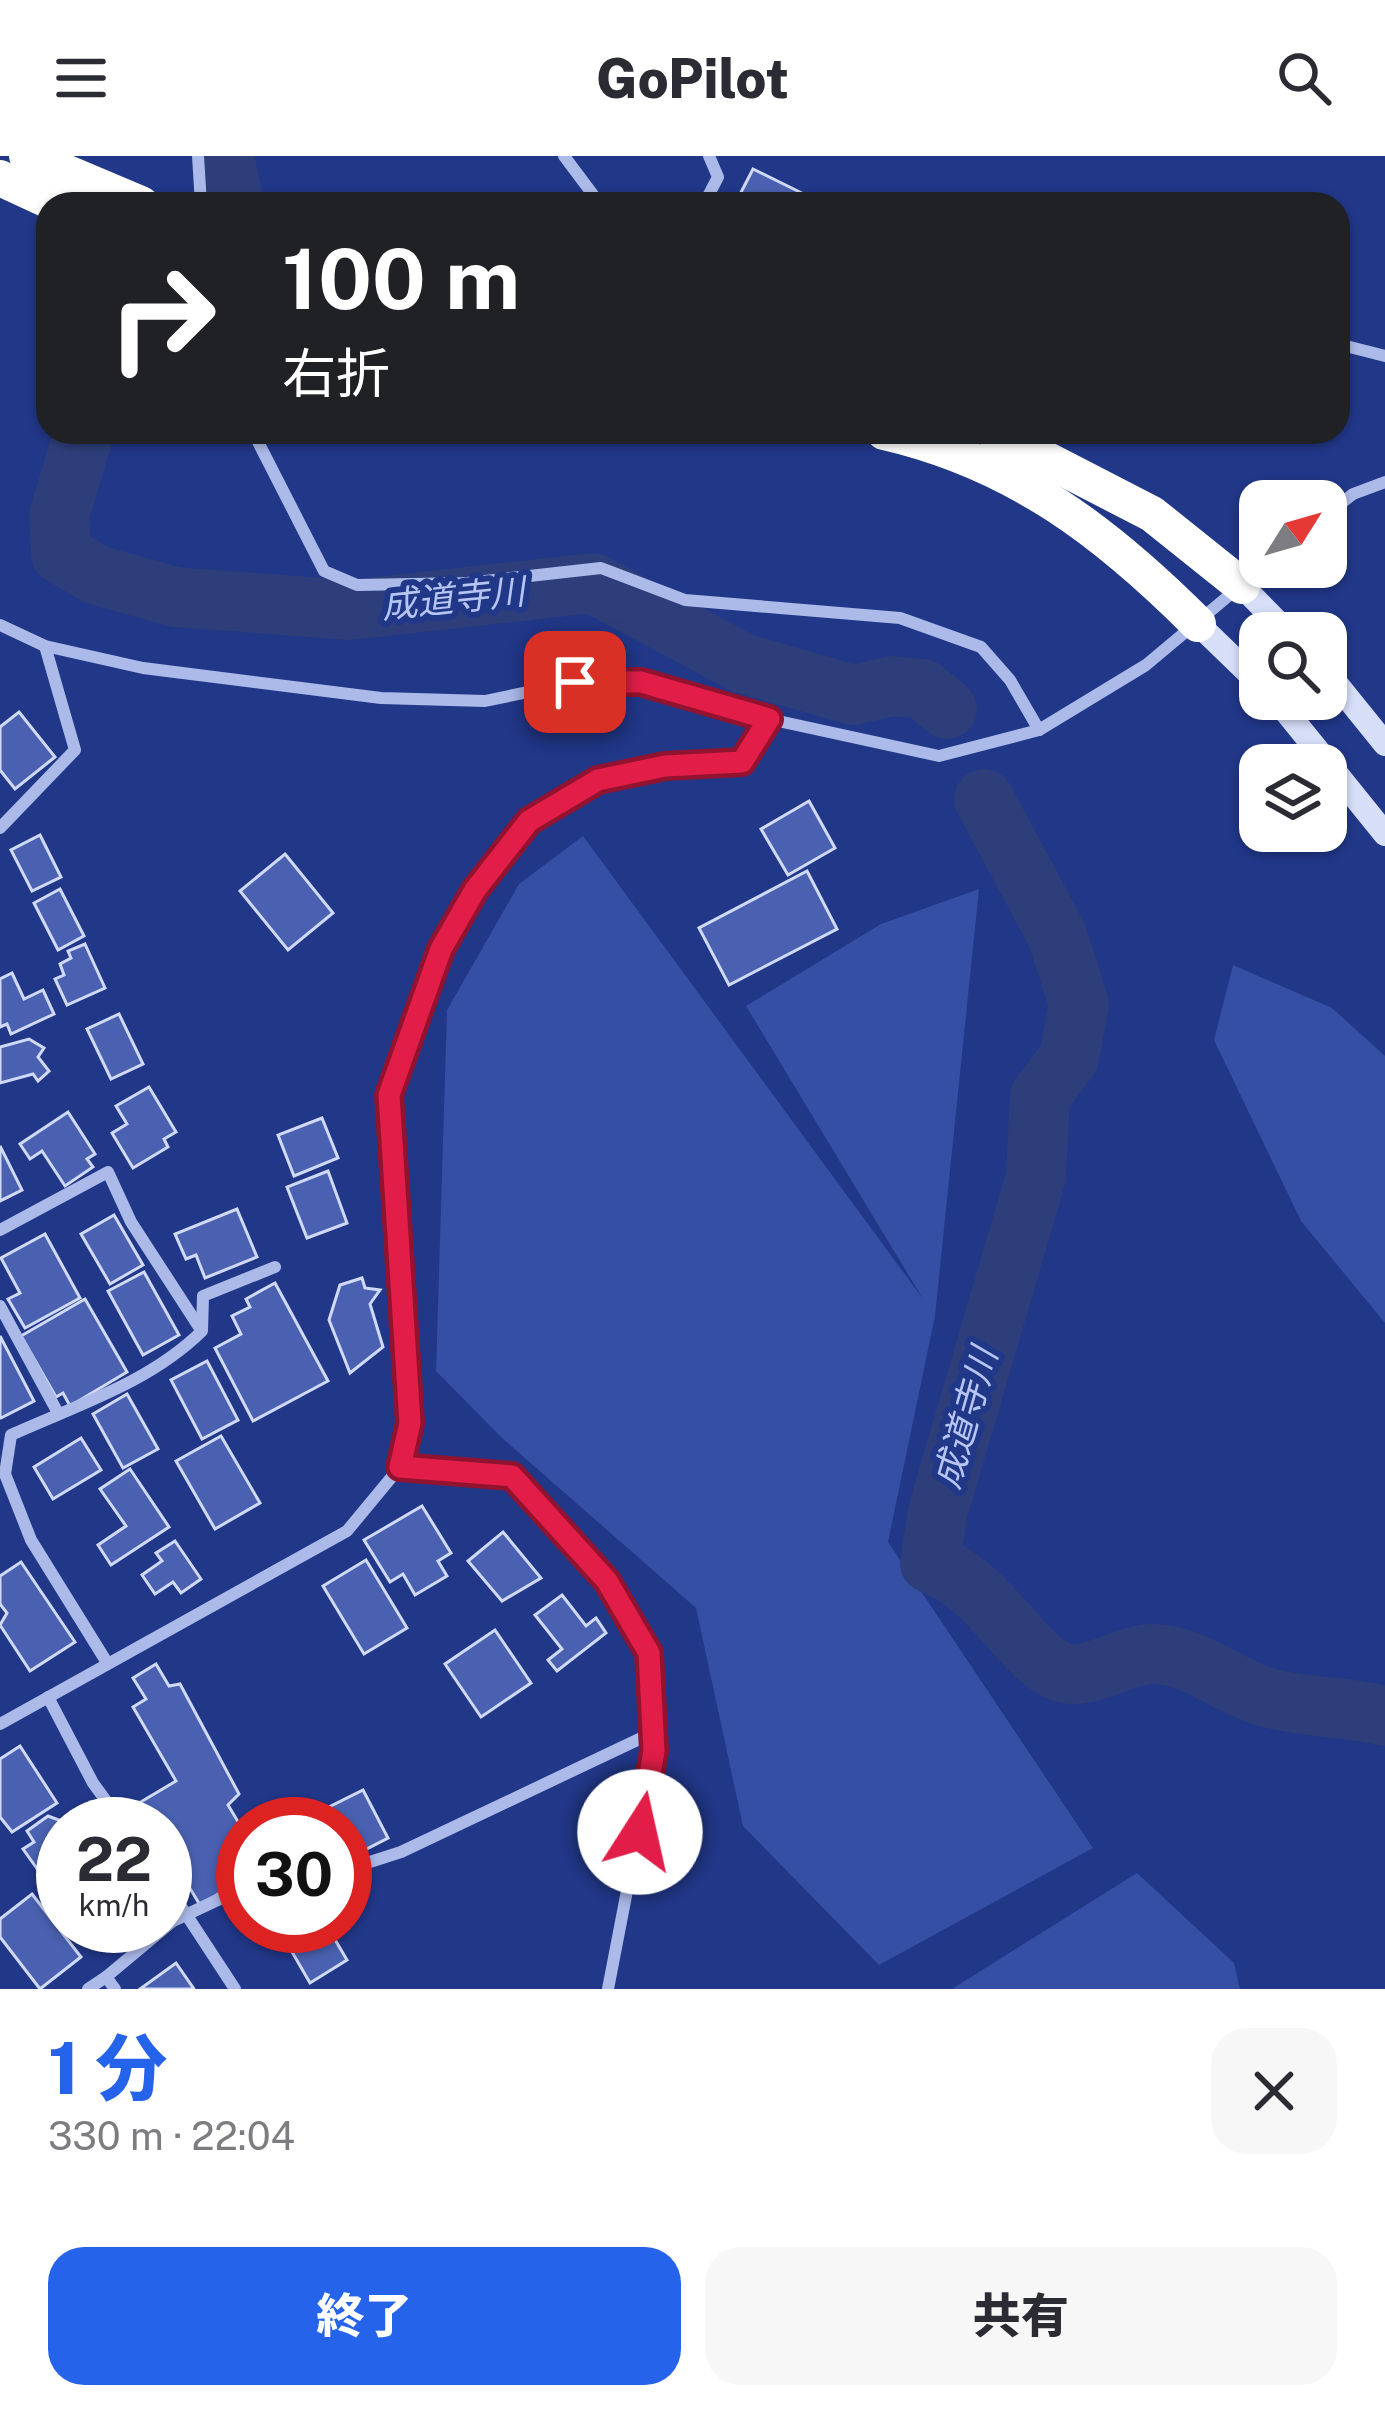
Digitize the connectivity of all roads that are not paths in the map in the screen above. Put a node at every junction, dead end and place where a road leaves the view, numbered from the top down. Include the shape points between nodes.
1 (27, 156) edge
2 (198, 156) edge
3 (564, 156) edge
4 (709, 156) edge
5 (0, 178) edge
6 (112, 192) edge
7 (200, 192) edge
8 (591, 192) edge
9 (710, 192) edge
10 (36, 195) edge
11 (1350, 347) edge
12 (1385, 356) edge
13 (260, 444) edge
14 (921, 444) edge
15 (1016, 444) edge
16 (1385, 482) edge
17 (1347, 499) edge
18 (1239, 569) edge
19 (1239, 588) edge
20 (1198, 624) junction
21 (0, 625) edge
22 (45, 646) junction
23 (1239, 664) edge
24 (1347, 697) edge
25 (769, 719) junction
26 (1293, 720) edge
27 (1039, 730) junction
28 (1385, 744) edge
29 (0, 828) edge
30 (1385, 834) edge
31 (0, 1230) edge
32 (275, 1267) dead end
33 (0, 1306) edge
34 (202, 1331) junction
35 (58, 1413) junction
36 (400, 1467) junction
37 (106, 1661) junction
38 (48, 1696) junction
39 (0, 1724) edge
40 (652, 1733) junction
41 (103, 1797) edge
42 (372, 1861) edge
43 (192, 1917) edge
44 (143, 1953) edge
45 (110, 1983) edge
46 (88, 1989) edge
47 (235, 1989) edge
48 (608, 1989) edge

1 - 6 highway
2 - 7 street
3 - 8 street
4 - 9 street via 718,177
5 - 10 highway
11 - 12 street
13 - 27 street via 324,571 357,585 467,584 602,568 685,600 900,618 981,647
14 - 20 highway via 1056,502 1125,551
15 - 18 highway
16 - 17 street
19 - 20 street
20 - 23 main road
20 - 27 street
21 - 22 street
22 - 25 street via 143,668 381,698 485,701 575,682 641,682
22 - 29 street via 75,750
24 - 28 main road
25 - 27 street via 939,756
25 - 36 street via 742,762 598,780 529,821 441,949 389,1095 410,1423
26 - 30 main road
31 - 34 street via 108,1172
32 - 34 street via 203,1296
33 - 35 street
34 - 35 street via 92,1403
35 - 37 street via 11,1435 4,1474 31,1540
36 - 37 street via 347,1531
36 - 40 street via 512,1476 607,1581 649,1653
37 - 38 street
38 - 39 street
38 - 41 street
40 - 42 street
40 - 48 street
43 - 47 street
44 - 45 street
45 - 46 street

